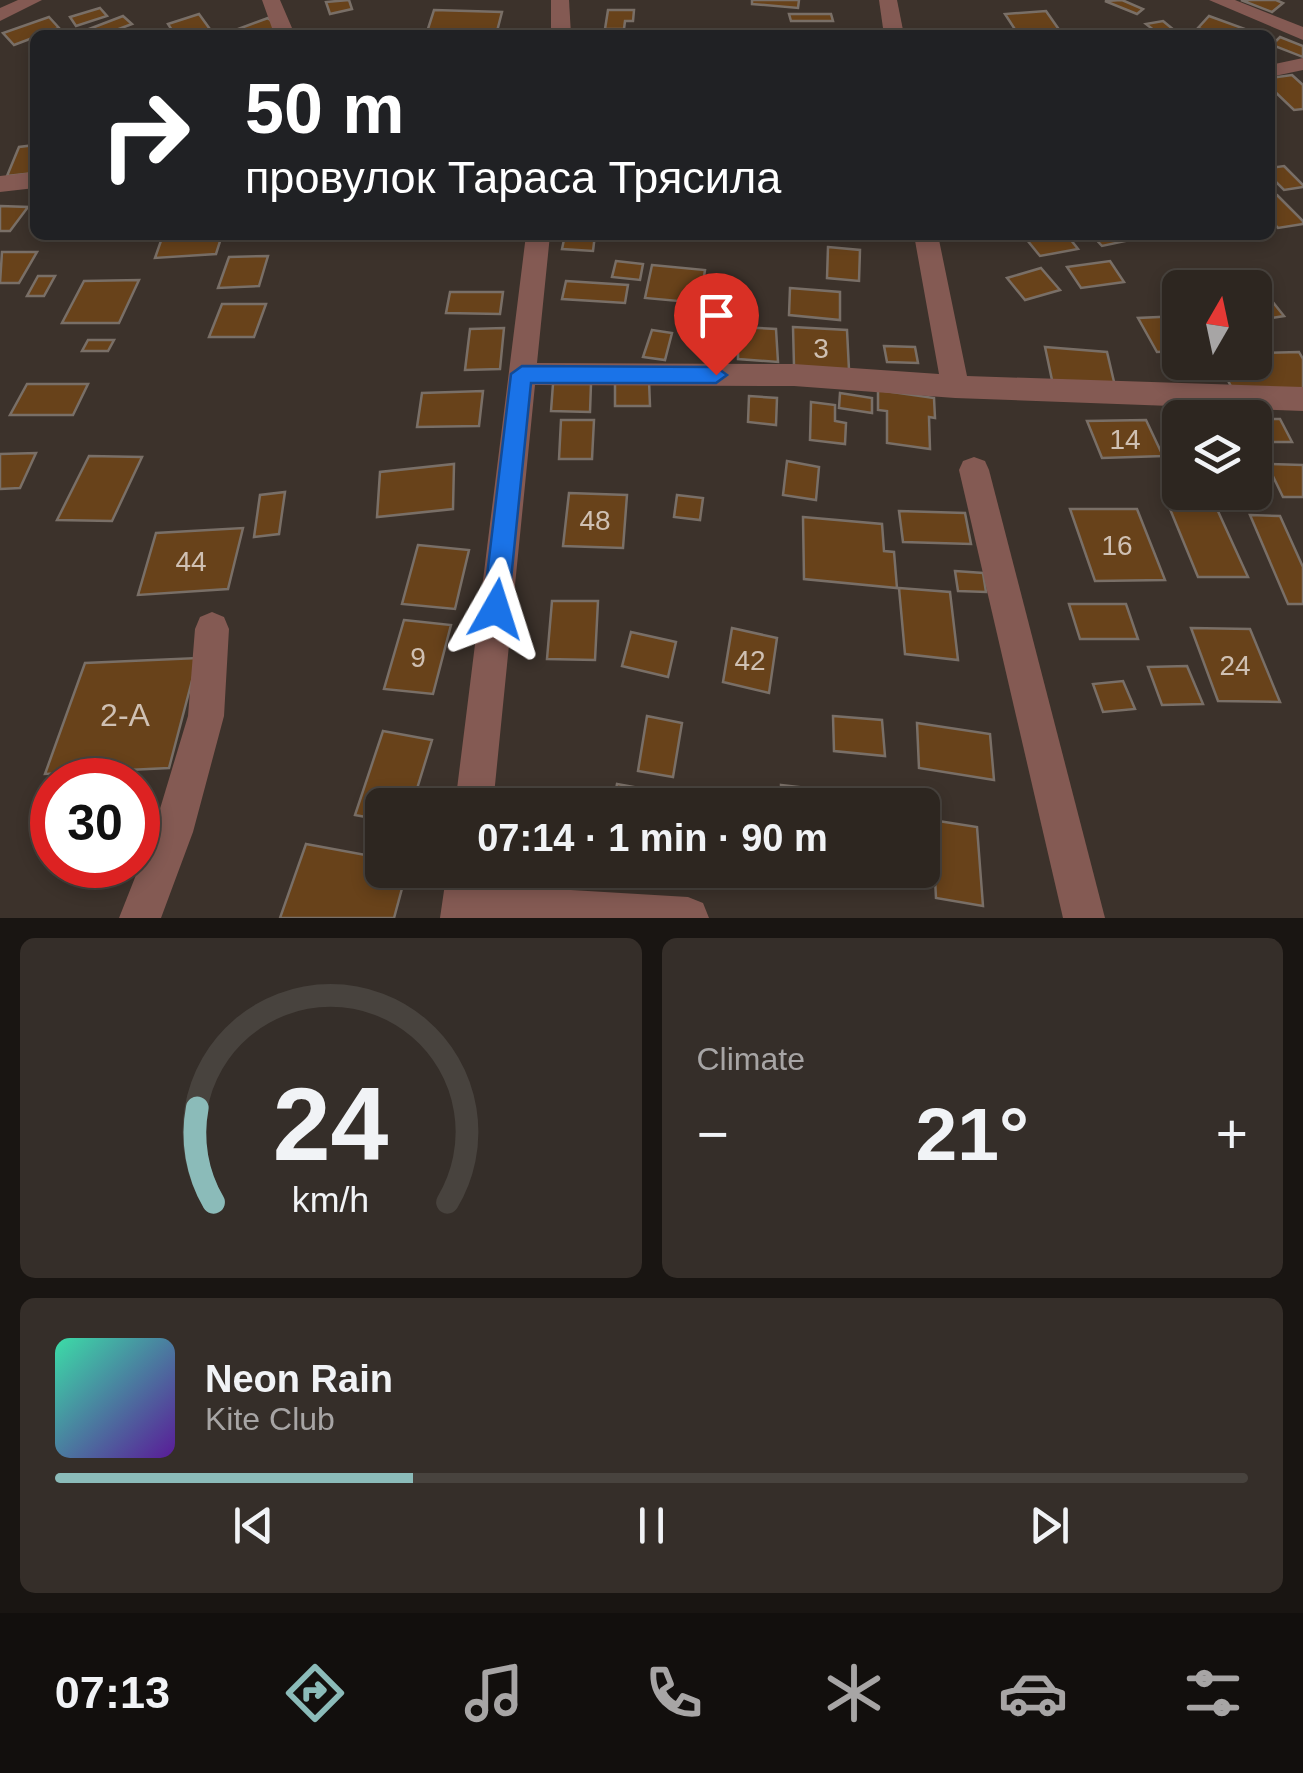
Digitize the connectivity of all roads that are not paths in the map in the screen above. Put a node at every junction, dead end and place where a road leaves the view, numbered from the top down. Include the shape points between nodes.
1 (33, 0) edge
2 (271, 0) edge
3 (560, 0) edge
4 (888, 0) edge
5 (1218, 0) edge
6 (0, 15) edge
7 (281, 30) edge
8 (561, 30) edge
9 (893, 30) edge
10 (1303, 34) edge
11 (1303, 64) edge
12 (1275, 70) edge
13 (30, 181) edge
14 (0, 184) edge
15 (537, 240) edge
16 (933, 240) edge
17 (522, 374) junction
18 (955, 386) junction
19 (1303, 398) edge
20 (974, 470) dead end
21 (212, 629) dead end
22 (476, 788) edge
23 (463, 897) edge
24 (140, 918) edge
25 (688, 918) edge
26 (1084, 918) edge

1 - 6 street
2 - 7 street
3 - 8 street
4 - 9 street
5 - 10 street
11 - 12 street
13 - 14 street
15 - 17 street
16 - 18 street
17 - 18 street via 794,375
17 - 22 street
18 - 19 street
20 - 26 street
21 - 24 street via 206,716
23 - 25 street

